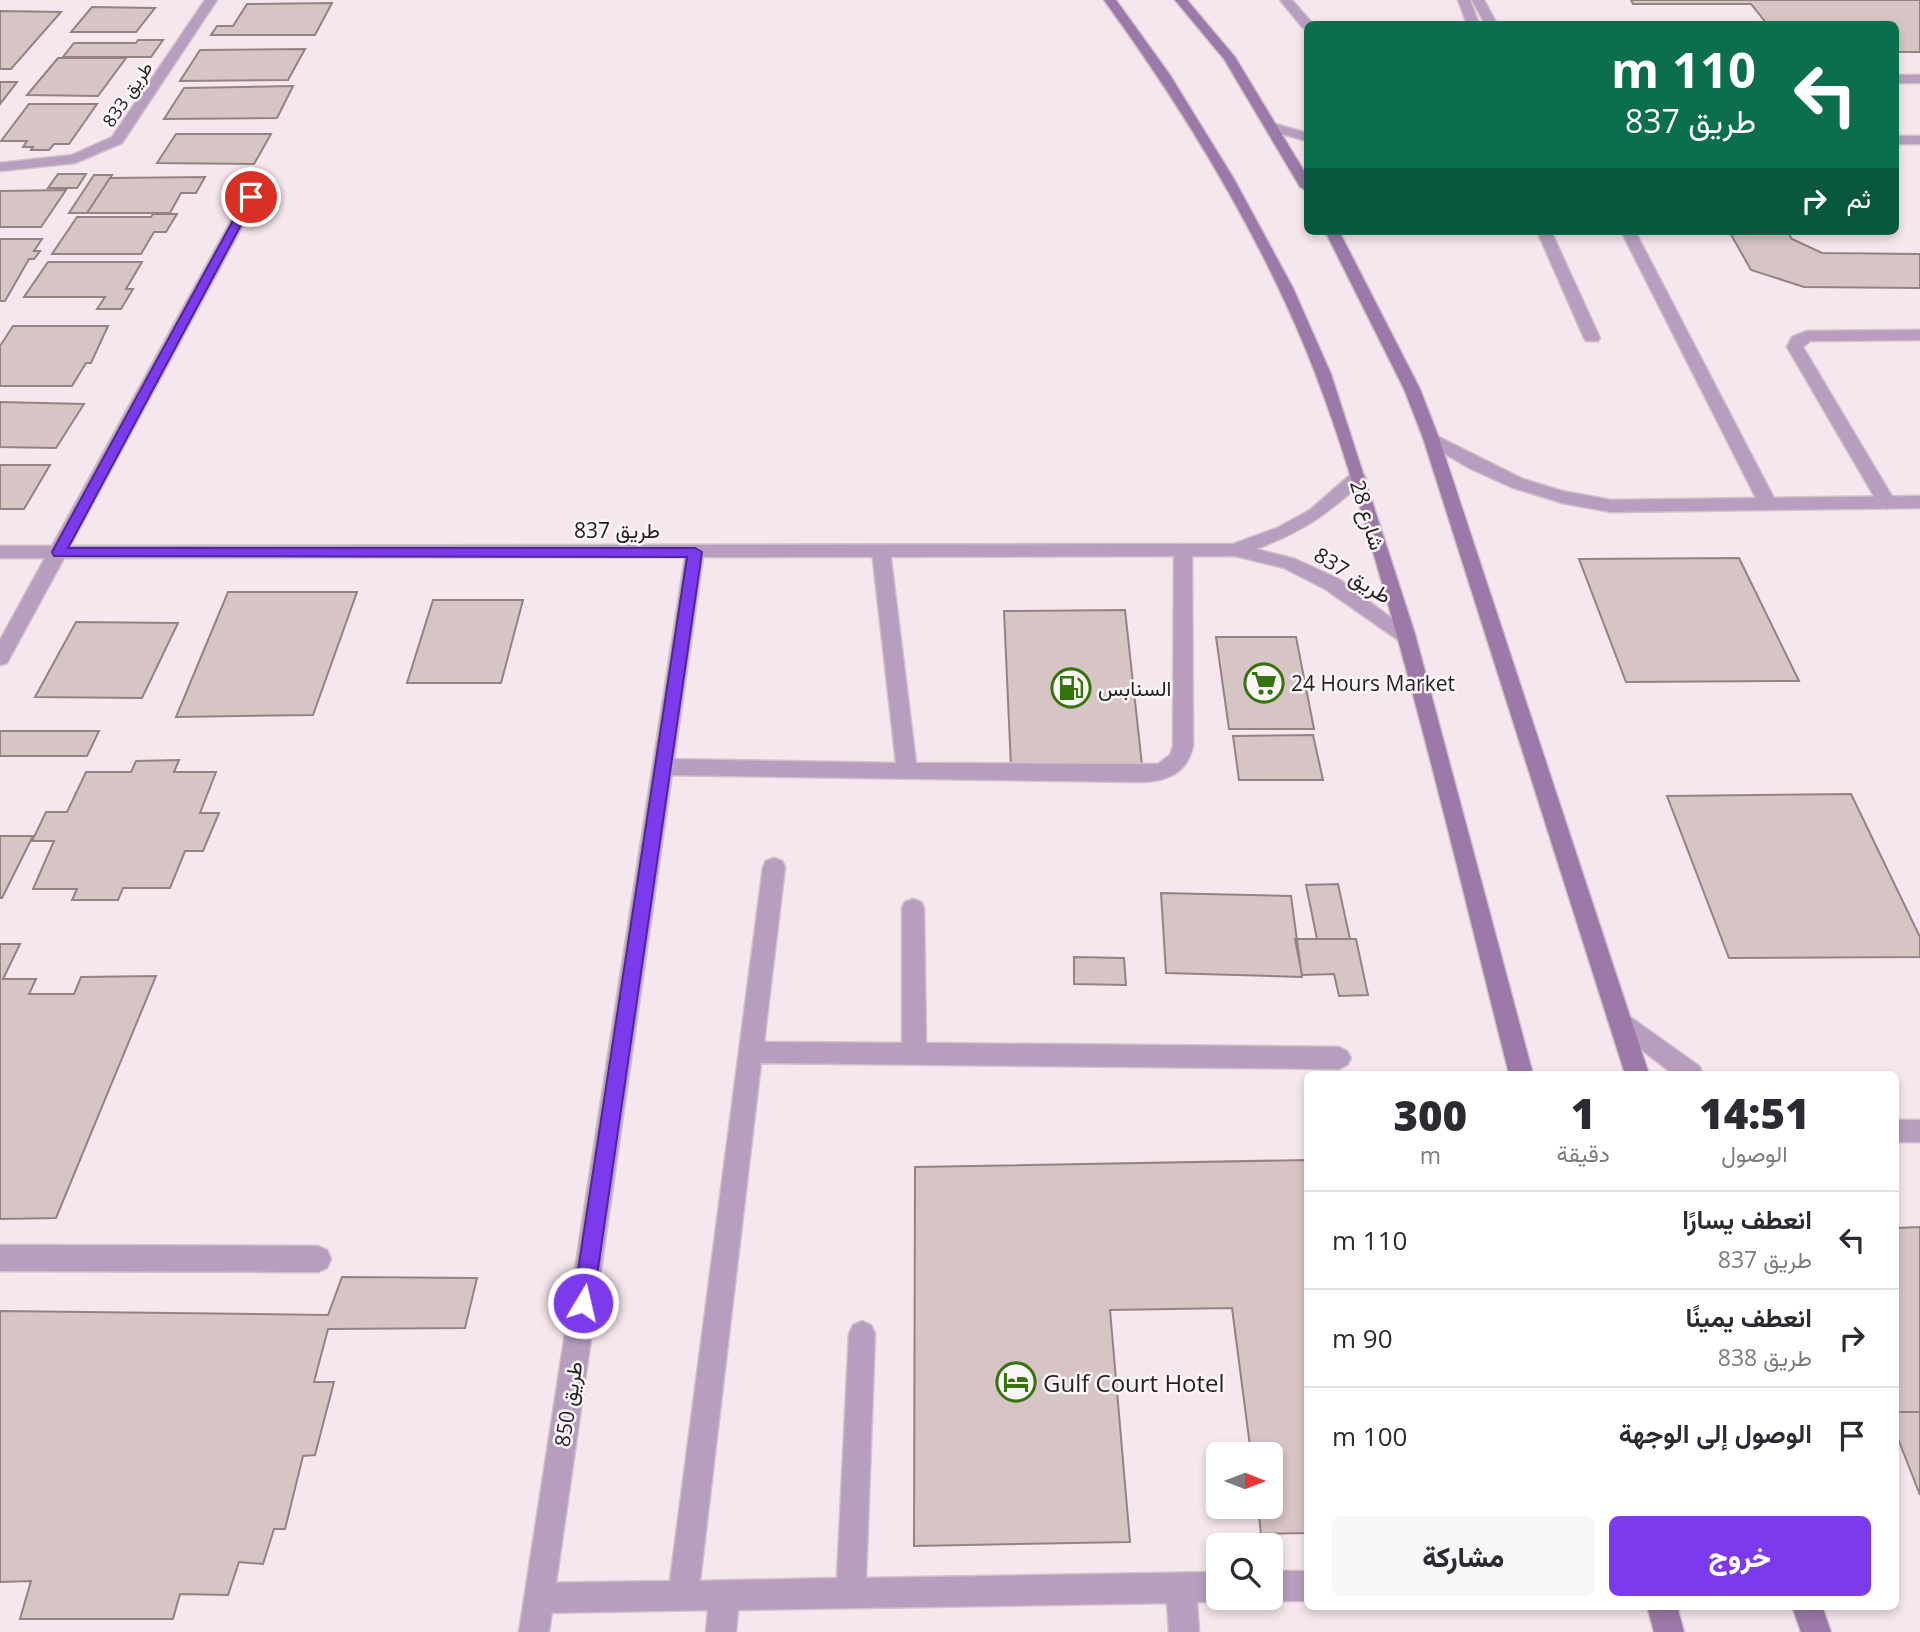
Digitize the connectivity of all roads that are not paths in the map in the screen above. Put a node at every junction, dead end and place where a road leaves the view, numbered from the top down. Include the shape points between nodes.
1 (211, 0) edge
2 (1110, 0) edge
3 (1181, 0) edge
4 (1286, 0) edge
5 (1464, 0) edge
6 (1478, 0) edge
7 (1472, 21) edge
8 (1489, 21) edge
9 (1304, 22) edge
10 (1899, 79) edge
11 (1920, 79) edge
12 (1272, 127) junction
13 (1304, 135) edge
14 (1899, 140) edge
15 (1920, 140) edge
16 (0, 167) edge
17 (1304, 177) edge
18 (251, 197) dead end
19 (1334, 235) edge
20 (1546, 235) edge
21 (1630, 235) edge
22 (1920, 335) edge
23 (1592, 338) dead end
24 (1431, 438) junction
25 (1357, 478) junction
26 (1920, 502) edge
27 (1887, 503) junction
28 (1768, 504) junction
29 (1183, 550) junction
30 (1234, 550) junction
31 (881, 551) junction
32 (0, 552) edge
33 (59, 552) junction
34 (695, 552) junction
35 (1405, 635) junction
36 (0, 658) edge
37 (664, 766) junction
38 (907, 769) junction
39 (774, 867) dead end
40 (914, 908) dead end
41 (1619, 1019) junction
42 (752, 1052) junction
43 (914, 1053) junction
44 (1339, 1058) dead end
45 (1520, 1071) edge
46 (1636, 1071) edge
47 (1687, 1071) edge
48 (1899, 1131) edge
49 (1920, 1131) edge
50 (0, 1258) edge
51 (318, 1259) dead end
52 (862, 1334) dead end
53 (1283, 1586) edge
54 (1304, 1586) edge
55 (1206, 1587) edge
56 (1181, 1588) junction
57 (851, 1593) junction
58 (724, 1594) junction
59 (683, 1595) junction
60 (539, 1598) junction
61 (1663, 1610) edge
62 (1808, 1610) edge
63 (534, 1632) edge
64 (721, 1632) edge
65 (1184, 1632) edge
66 (1669, 1632) edge
67 (1816, 1632) edge

1 - 16 street, طريق 833 via 117,140 104,150 65,162
2 - 25 main road, شارع 28 via 1155,57 1279,274 1322,372
3 - 12 main road via 1229,57
4 - 9 street
5 - 7 street
6 - 8 street
10 - 11 street
12 - 13 street
12 - 17 main road
14 - 15 street
18 - 33 street
19 - 24 main road via 1412,389
20 - 23 street
21 - 28 street
22 - 27 street via 1807,336 1795,347
24 - 28 street via 1501,479 1573,501 1611,506
24 - 41 main road
25 - 30 street, طريق 837 via 1316,514
25 - 35 main road, شارع 28
26 - 27 street
27 - 28 street
29 - 30 street, طريق 837
29 - 31 street, طريق 837
29 - 38 street via 1183,746 1176,764 1154,774
30 - 35 street, طريق 837 via 1289,563 1332,584
31 - 34 street, طريق 837
31 - 38 street
32 - 33 street, طريق 837
33 - 34 street, طريق 837
33 - 36 street
34 - 37 street, طريق 850
35 - 45 main road, شارع 28
37 - 38 street
37 - 60 street, طريق 850
39 - 42 street
40 - 43 street
41 - 46 main road
41 - 47 street
42 - 43 street
42 - 59 street
43 - 44 street
48 - 49 street
50 - 51 street
52 - 57 street
53 - 54 street
55 - 56 street
56 - 57 street
56 - 65 street
57 - 58 street
58 - 59 street
58 - 64 street
59 - 60 street
60 - 63 street, طريق 850
61 - 66 main road
62 - 67 main road

